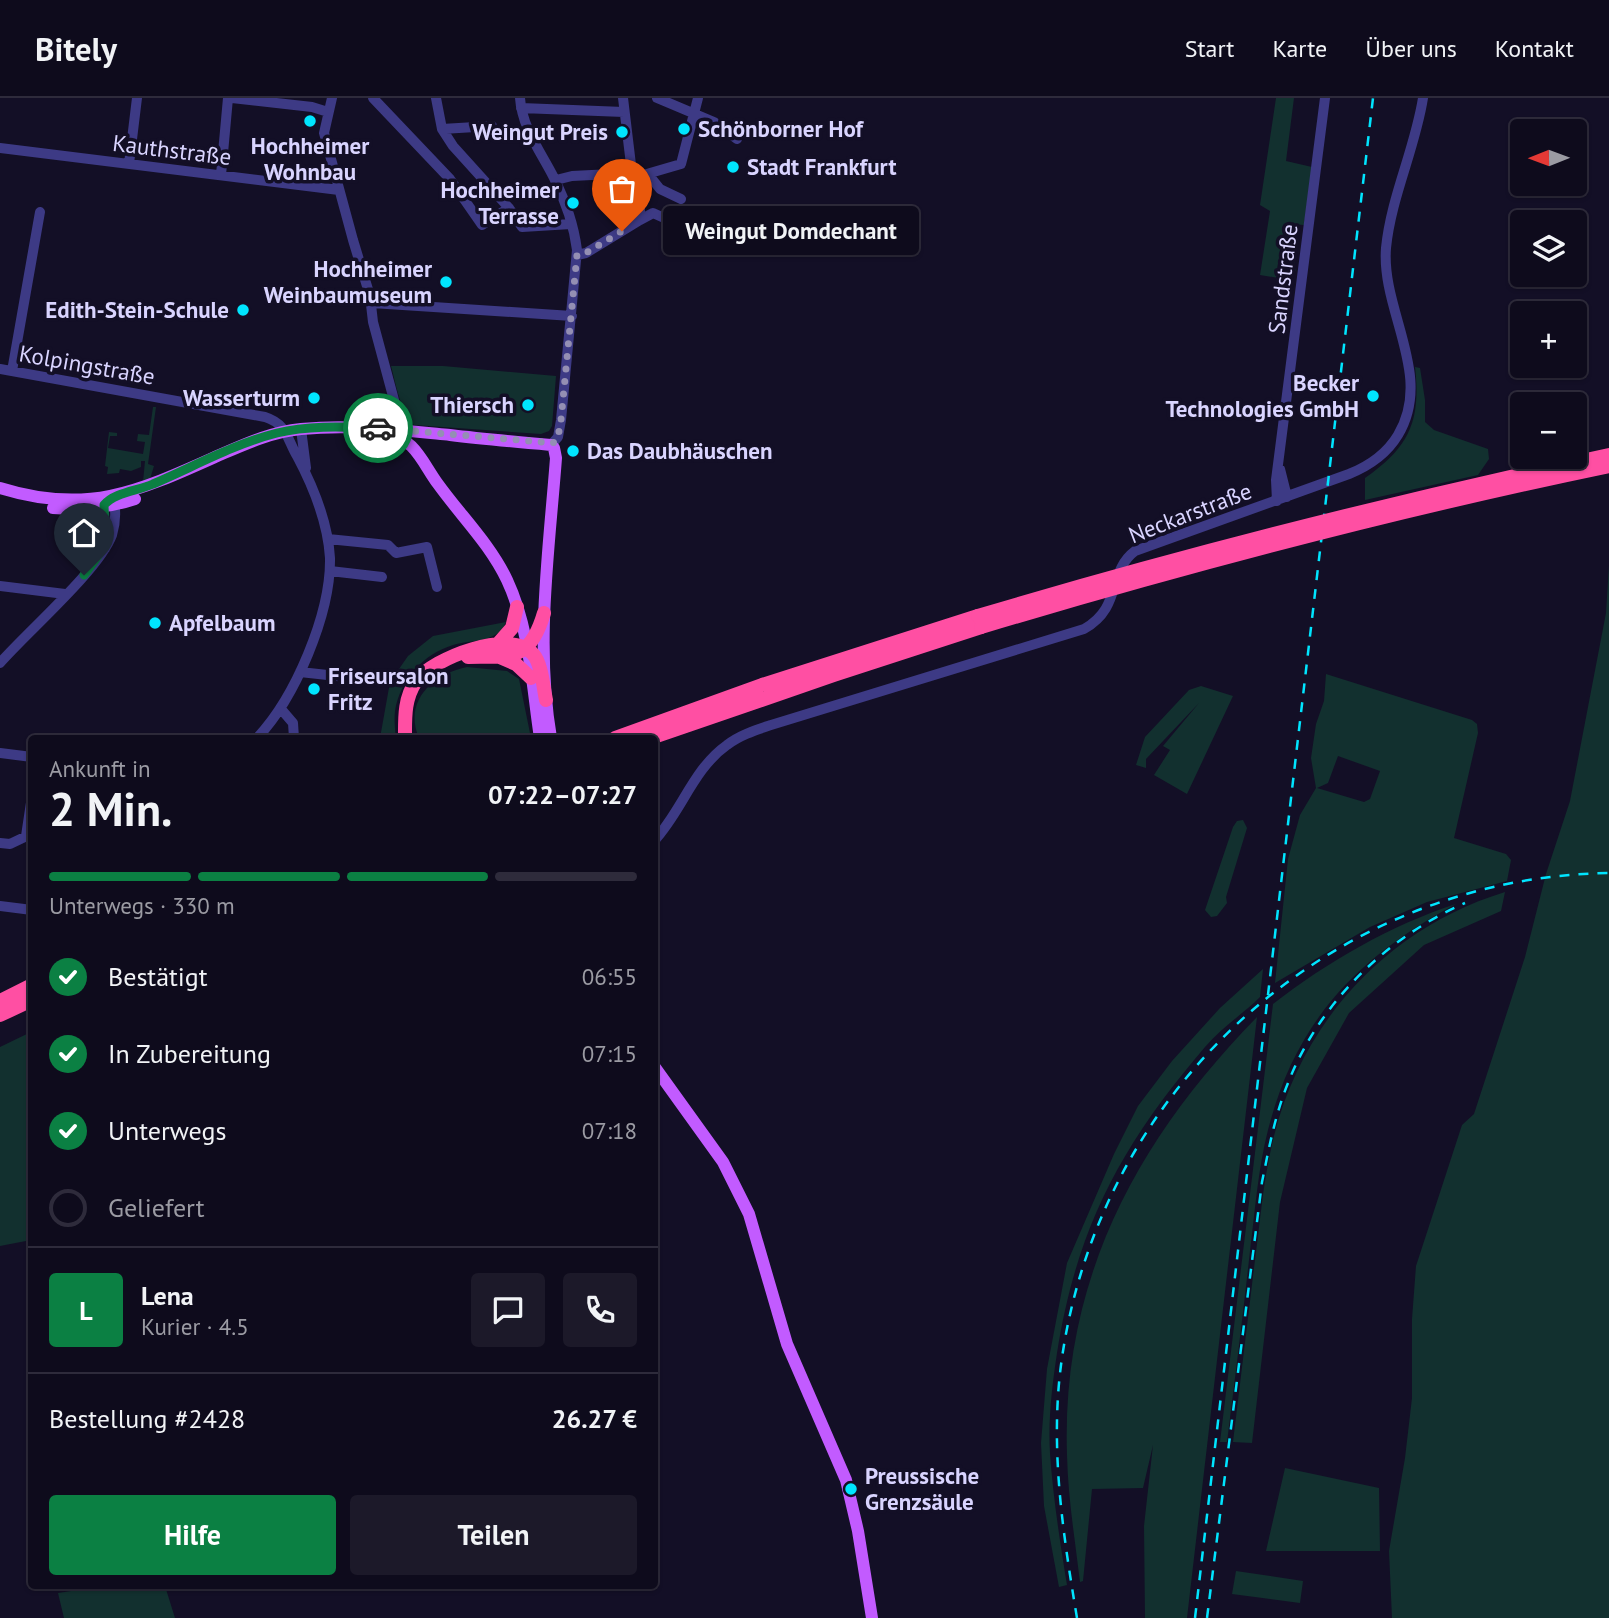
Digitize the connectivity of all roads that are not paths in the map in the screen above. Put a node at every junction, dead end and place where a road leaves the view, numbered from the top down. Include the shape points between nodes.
1 (137, 98) edge
2 (230, 98) edge
3 (332, 98) edge
4 (373, 98) edge
5 (436, 98) edge
6 (623, 98) edge
7 (657, 98) edge
8 (698, 98) edge
9 (1325, 98) edge
10 (1423, 98) edge
11 (521, 103) edge
12 (328, 112) junction
13 (624, 113) junction
14 (696, 115) junction
15 (492, 126) dead end
16 (442, 129) junction
17 (737, 139) dead end
18 (0, 148) edge
19 (129, 164) junction
20 (648, 174) junction
21 (221, 175) junction
22 (633, 176) junction
23 (556, 180) junction
24 (339, 190) junction
25 (681, 199) dead end
26 (509, 208) junction
27 (40, 212) dead end
28 (640, 220) junction
29 (673, 222) dead end
30 (571, 224) junction
31 (577, 255) junction
32 (372, 303) junction
33 (572, 316) junction
34 (0, 369) edge
35 (12, 371) junction
36 (399, 432) junction
37 (295, 434) junction
38 (434, 434) junction
39 (551, 445) junction
40 (418, 455) junction
41 (1609, 455) edge
42 (1609, 466) edge
43 (0, 488) edge
44 (0, 496) edge
45 (1282, 499) junction
46 (111, 503) junction
47 (328, 539) junction
48 (330, 570) junction
49 (382, 577) dead end
50 (0, 586) edge
51 (438, 587) dead end
52 (65, 594) junction
53 (517, 607) junction
54 (544, 613) junction
55 (980, 621) junction
56 (527, 648) junction
57 (498, 650) junction
58 (0, 663) edge
59 (300, 673) junction
60 (531, 678) junction
61 (364, 679) dead end
62 (547, 700) junction
63 (281, 709) junction
64 (259, 735) edge
65 (294, 735) edge
66 (407, 735) edge
67 (545, 735) edge
68 (545, 735) edge
69 (623, 735) edge
70 (658, 735) edge
71 (0, 753) edge
72 (28, 756) edge
73 (28, 835) edge
74 (658, 836) edge
75 (0, 843) edge
76 (0, 906) edge
77 (28, 910) edge
78 (28, 987) edge
79 (0, 1001) edge
80 (28, 1002) edge
81 (0, 1015) edge
82 (658, 1067) edge
83 (658, 1071) edge
84 (665, 1081) junction
85 (872, 1618) edge

1 - 19 street
2 - 12 street
2 - 21 street
3 - 12 street
4 - 26 street via 450,179 482,225
5 - 16 street
6 - 13 street
7 - 14 street
8 - 14 street
9 - 45 street, Sandstraße via 1279,465
10 - 45 street, Neckarstraße via 1386,252 1390,295 1410,376 1407,415 1394,441 1374,461
11 - 13 street
11 - 23 street via 531,134
12 - 24 street via 324,133
13 - 22 street
14 - 17 street
14 - 20 street via 681,164
15 - 16 street
16 - 26 street
18 - 19 street, Kauthstraße
19 - 21 street, Kauthstraße
20 - 22 street
20 - 25 street via 660,189
21 - 24 street, Kauthstraße
22 - 23 street
22 - 28 street
23 - 30 street
24 - 32 street
26 - 30 street via 522,227
27 - 35 street
28 - 29 street via 653,213
28 - 31 street
30 - 31 street
31 - 33 street
32 - 33 street
32 - 36 street
33 - 39 street via 559,432
34 - 35 street, Kolpingstraße
35 - 37 street, Kolpingstraße via 265,417
36 - 37 main road
36 - 38 main road
36 - 40 main road
37 - 46 main road via 254,441
37 - 47 street
38 - 39 main road
38 - 40 main road via 420,440
39 - 54 main road via 556,458
40 - 53 main road via 493,556
41 - 55 highway, bridge via 1418,497 1130,571
42 - 55 highway, bridge via 1440,503
43 - 46 main road via 57,500
44 - 46 main road via 43,508 81,509
45 - 74 street, Neckarstraße via 1135,551 1122,565 1104,614 1084,629 738,738 705,765
46 - 52 street via 105,549
47 - 48 street
47 - 51 street via 388,545 396,553 427,547
48 - 49 street
48 - 59 street
50 - 52 street
52 - 58 street
53 - 56 main road
53 - 57 highway via 512,628
54 - 56 highway
54 - 62 main road
55 - 69 highway via 762,685
55 - 70 highway
56 - 57 highway
56 - 60 main road
56 - 62 highway via 535,656
57 - 60 highway
57 - 66 highway via 462,652 423,674 406,704
59 - 61 street
59 - 63 street
60 - 68 main road
62 - 67 main road
63 - 64 street
63 - 65 street via 293,723
71 - 72 street
73 - 75 street via 10,844
76 - 77 street
78 - 79 highway
80 - 81 highway
82 - 84 main road
83 - 84 main road
84 - 85 main road via 723,1162 749,1214 787,1344 835,1451 851,1502

